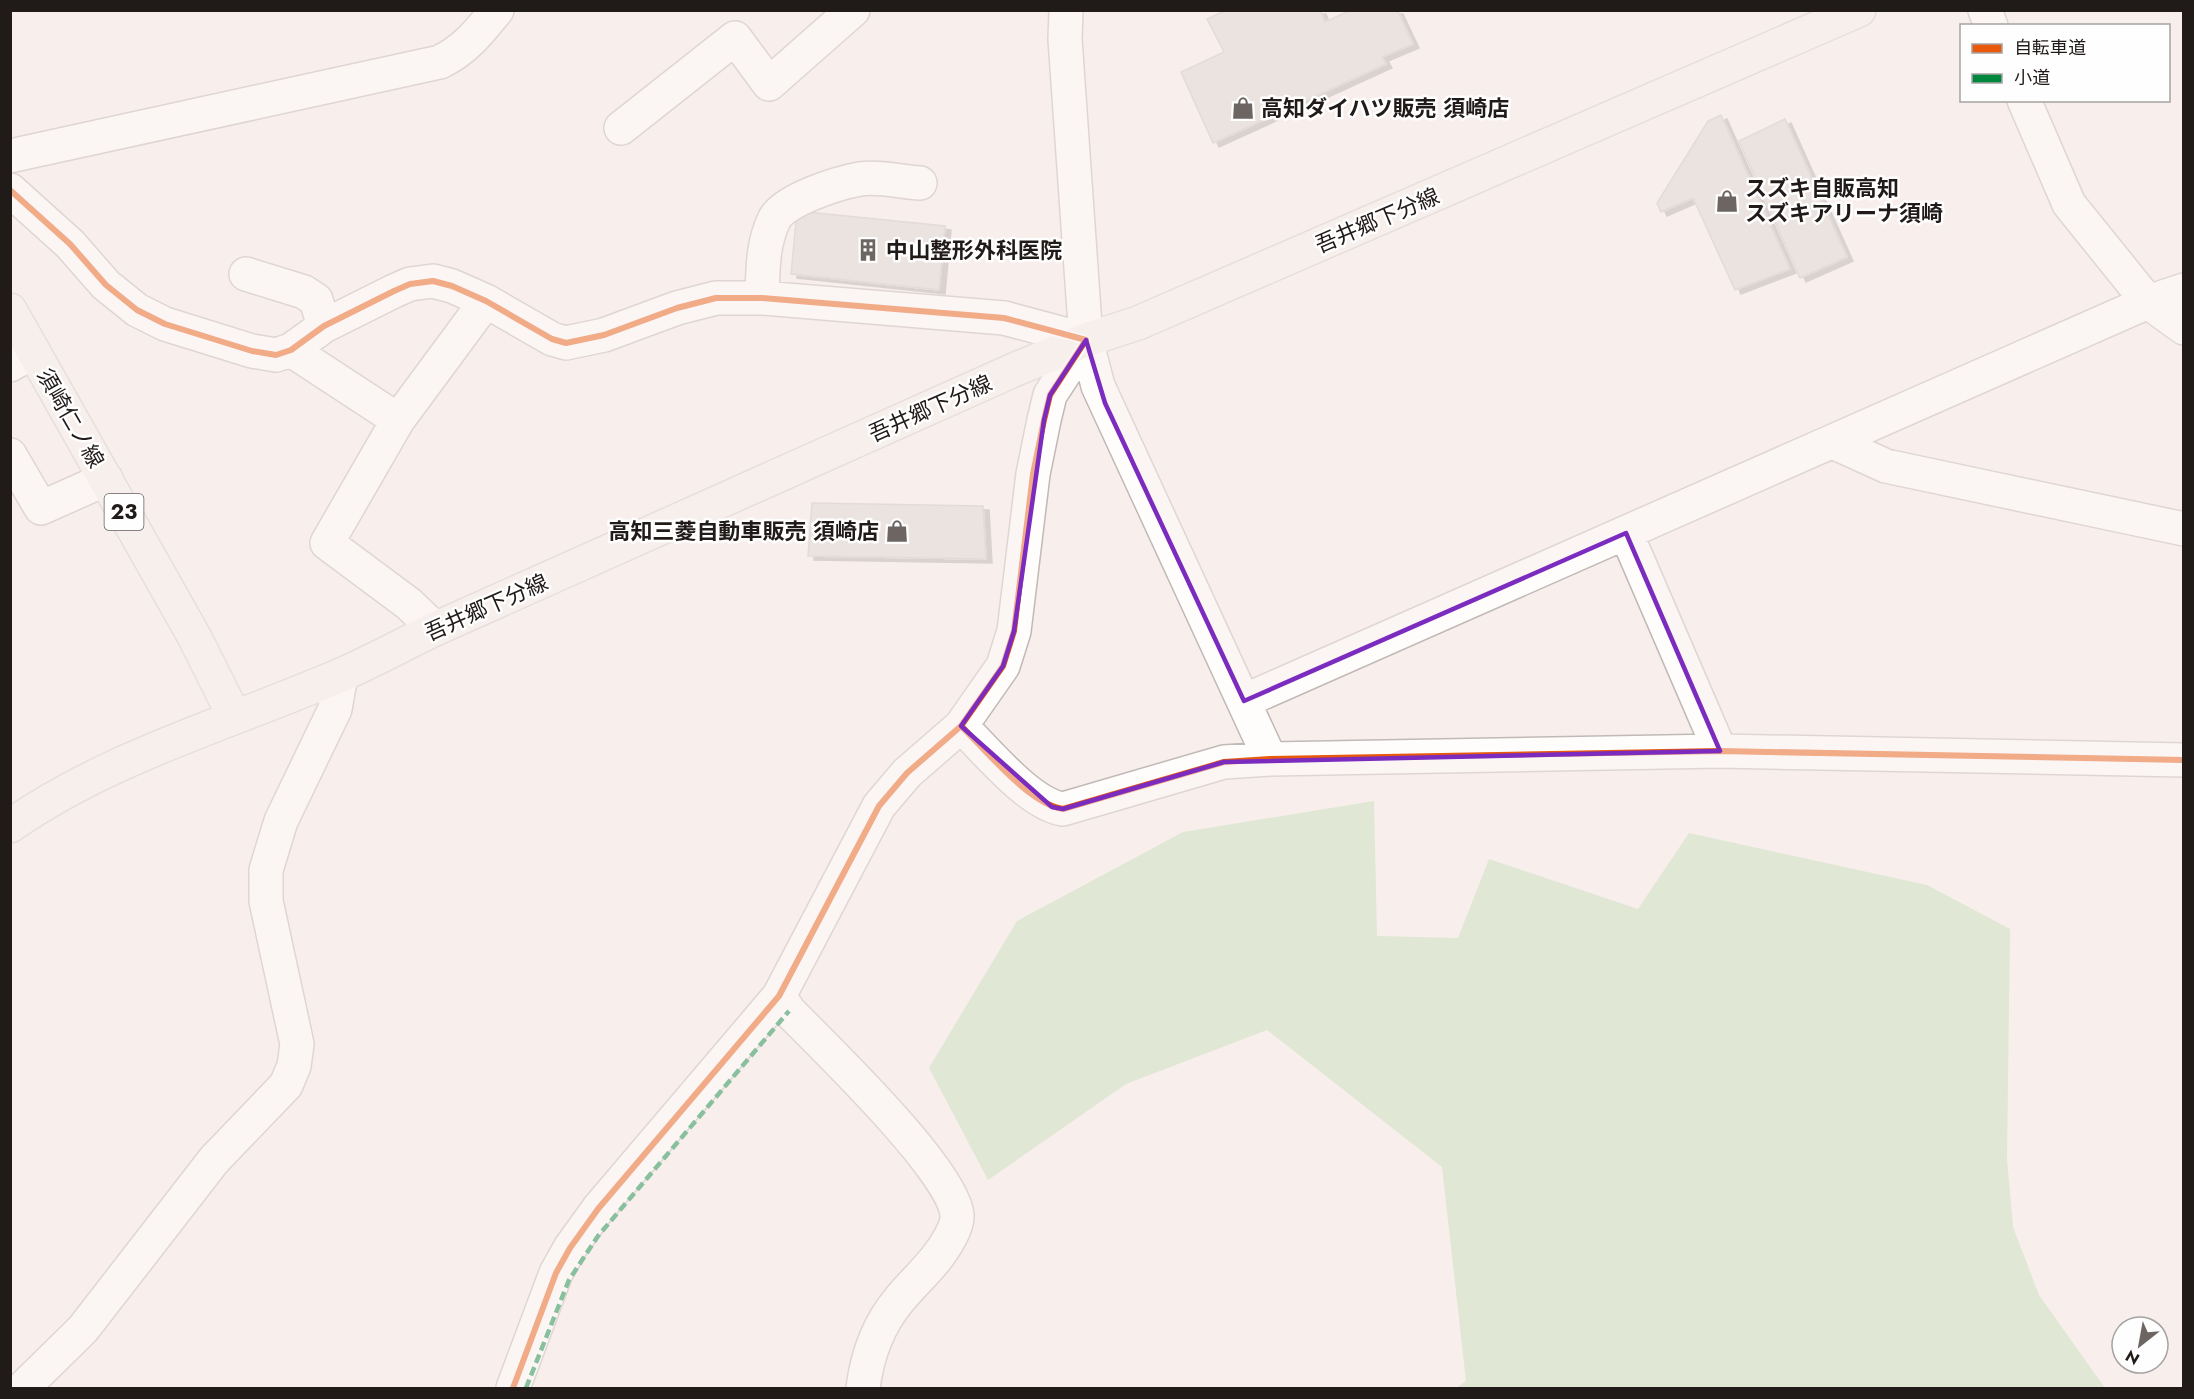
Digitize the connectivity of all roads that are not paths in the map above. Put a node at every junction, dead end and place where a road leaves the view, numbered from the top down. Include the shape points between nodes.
1 (497, 10) edge
2 (853, 10) edge
3 (1066, 10) edge
4 (1859, 10) edge
5 (2025, 102) edge
6 (621, 128) dead end
7 (10, 156) edge
8 (920, 183) dead end
9 (10, 190) edge
10 (246, 274) dead end
11 (2184, 290) edge
12 (762, 298) junction
13 (486, 301) junction
14 (2148, 302) junction
15 (10, 310) edge
16 (324, 326) junction
17 (2184, 328) edge
18 (1086, 340) junction
19 (291, 350) junction
20 (22, 359) edge
21 (398, 420) junction
22 (1833, 442) junction
23 (10, 455) edge
24 (106, 479) junction
25 (2184, 528) edge
26 (1626, 533) junction
27 (435, 629) junction
28 (341, 675) junction
29 (1244, 701) junction
30 (234, 716) junction
31 (961, 726) junction
32 (1720, 751) junction
33 (1270, 759) junction
34 (2184, 760) edge
35 (10, 826) edge
36 (779, 996) junction
37 (23, 1389) edge
38 (513, 1389) edge
39 (863, 1389) edge

1 - 7 street via 472,40 440,62
2 - 6 street via 769,84 735,38
3 - 18 street
4 - 18 main road, 吾井郷下分線 via 1138,323
5 - 14 street via 2069,204
8 - 12 street via 861,179 816,192 784,208 774,218 763,250
9 - 19 street via 69,244 106,285 137,310 165,324 252,351 276,355
10 - 16 street via 304,292 316,300
11 - 14 street
12 - 13 street via 716,298 604,335 566,343
12 - 18 street via 1004,318
13 - 16 street via 433,281 410,284
13 - 21 street
14 - 17 street
14 - 22 street
15 - 20 main road, 須崎仁ノ線 / 23
16 - 19 street
18 - 27 main road, 吾井郷下分線
18 - 29 street via 1098,386
18 - 31 street via 1050,395 1034,474 1014,631 1003,666
19 - 21 street
20 - 24 main road, 須崎仁ノ線 / 23
21 - 27 street via 327,543 409,604
22 - 25 street via 1886,466
22 - 26 street
23 - 24 street via 41,508
24 - 30 main road, 須崎仁ノ線 / 23
26 - 29 street
26 - 32 street
27 - 28 main road, 吾井郷下分線
28 - 30 main road, 吾井郷下分線
28 - 37 street via 335,709 280,820 266,870 266,901 297,1044 286,1085 214,1160 84,1329
29 - 33 street
30 - 35 main road, 吾井郷下分線 via 102,773
31 - 33 street via 1028,791 1052,807 1063,808 1224,762
31 - 36 street via 907,773 879,806
32 - 33 street
32 - 34 street
36 - 38 street via 598,1209 570,1248 556,1273
36 - 39 street via 894,1121 945,1184 957,1215 939,1255 897,1302 881,1328 868,1359

